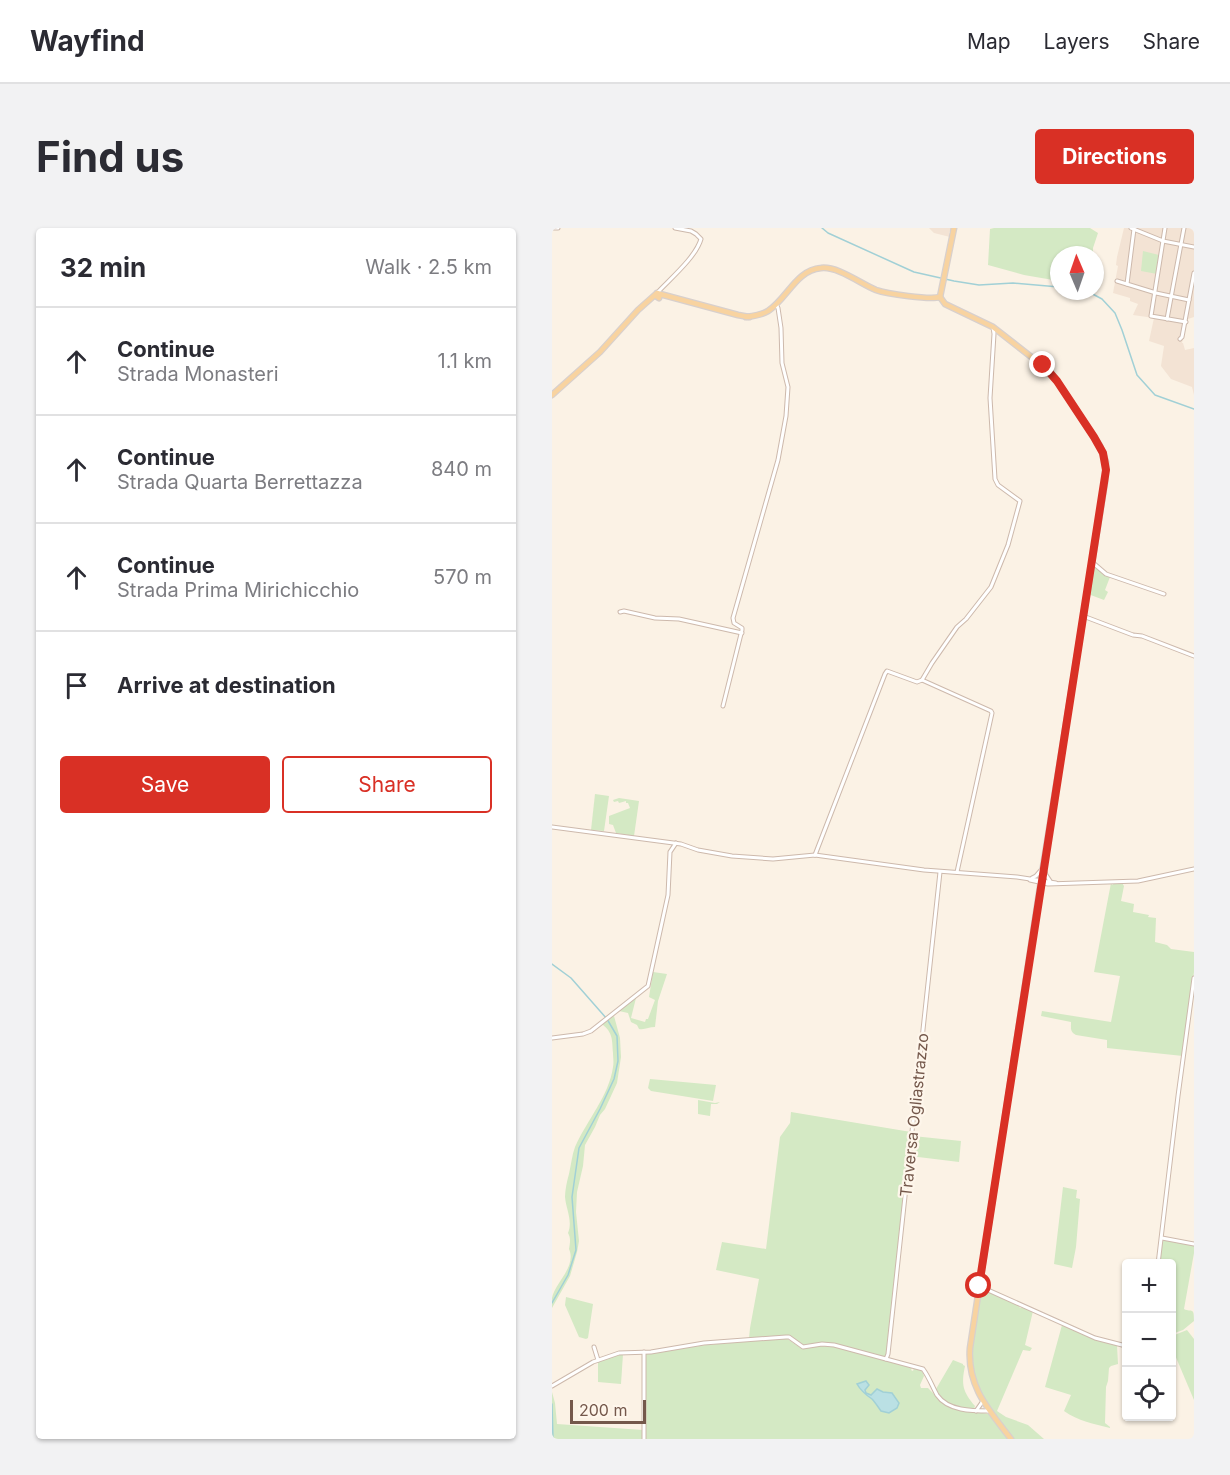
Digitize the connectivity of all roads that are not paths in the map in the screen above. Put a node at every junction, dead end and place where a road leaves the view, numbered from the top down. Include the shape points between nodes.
1 (552, 228) edge
2 (558, 228) edge
3 (675, 228) edge
4 (954, 228) edge
5 (1165, 228) edge
6 (1184, 228) edge
7 (1132, 229) edge
8 (1162, 241) junction
9 (1181, 244) junction
10 (1194, 247) edge
11 (1194, 273) edge
12 (1117, 281) dead end
13 (1127, 284) junction
14 (1156, 293) junction
15 (658, 294) junction
16 (1171, 296) junction
17 (940, 297) junction
18 (1189, 300) junction
19 (777, 305) junction
20 (1167, 319) junction
21 (1185, 322) junction
22 (993, 327) junction
23 (1180, 339) dead end
24 (552, 394) edge
25 (1092, 562) junction
26 (1164, 594) dead end
27 (620, 612) dead end
28 (1083, 616) junction
29 (742, 633) junction
30 (1194, 656) edge
31 (922, 680) junction
32 (723, 706) dead end
33 (552, 827) edge
34 (676, 843) junction
35 (815, 855) junction
36 (1043, 867) junction
37 (1194, 869) edge
38 (940, 872) junction
39 (957, 872) junction
40 (1032, 880) junction
41 (1041, 882) junction
42 (1049, 883) junction
43 (1039, 899) junction
44 (1194, 978) edge
45 (552, 1038) edge
46 (1162, 1238) junction
47 (1194, 1244) edge
48 (1159, 1259) edge
49 (979, 1286) junction
50 (1122, 1345) edge
51 (594, 1347) dead end
52 (644, 1352) junction
53 (886, 1359) junction
54 (598, 1360) junction
55 (552, 1386) edge
56 (983, 1401) junction
57 (976, 1411) junction
58 (990, 1411) junction
59 (644, 1439) edge
60 (1011, 1439) edge

1 - 2 street
3 - 15 street via 692,231 701,239 698,248
4 - 17 main road
5 - 8 street
6 - 9 street
7 - 8 street
7 - 13 street
8 - 9 street
8 - 14 street
9 - 10 street
9 - 16 street
11 - 18 street
12 - 13 street
13 - 14 street
14 - 16 street
14 - 20 street via 1152,316
15 - 19 main road via 746,317 761,316
15 - 24 main road
16 - 18 street
16 - 20 street
17 - 19 main road via 878,291 837,271 821,268 807,273
17 - 22 main road via 945,304
18 - 21 street
19 - 29 street via 788,387 786,416 778,460 733,618
20 - 21 street
21 - 23 street
22 - 25 main road via 1048,370 1103,453 1105,482
22 - 31 street via 990,398 995,479 1020,503 991,587 957,627
25 - 26 street via 1106,574
25 - 28 main road
27 - 29 street via 679,619
28 - 30 street
28 - 36 main road
29 - 32 street
31 - 35 street via 916,682 887,671
31 - 39 street via 992,713
33 - 34 street
34 - 35 street via 763,859
34 - 45 street via 670,852 668,895 647,988 591,1031
35 - 38 street
36 - 40 street
36 - 41 main road
36 - 42 street
37 - 42 street via 1138,881
38 - 39 street
38 - 53 street, Traversa Ogliastrazzo
39 - 40 street
40 - 41 street
40 - 43 street
41 - 42 street
41 - 43 main road
42 - 43 street
43 - 49 main road
44 - 46 street
46 - 47 street
46 - 48 street
49 - 50 street via 1095,1338
49 - 56 main road via 969,1364
51 - 54 street
52 - 53 street via 786,1336 802,1347 834,1345
52 - 54 street via 619,1353
52 - 59 street
53 - 57 street via 923,1370 946,1404
54 - 55 street
56 - 57 street
56 - 58 main road
57 - 58 street
58 - 60 main road

